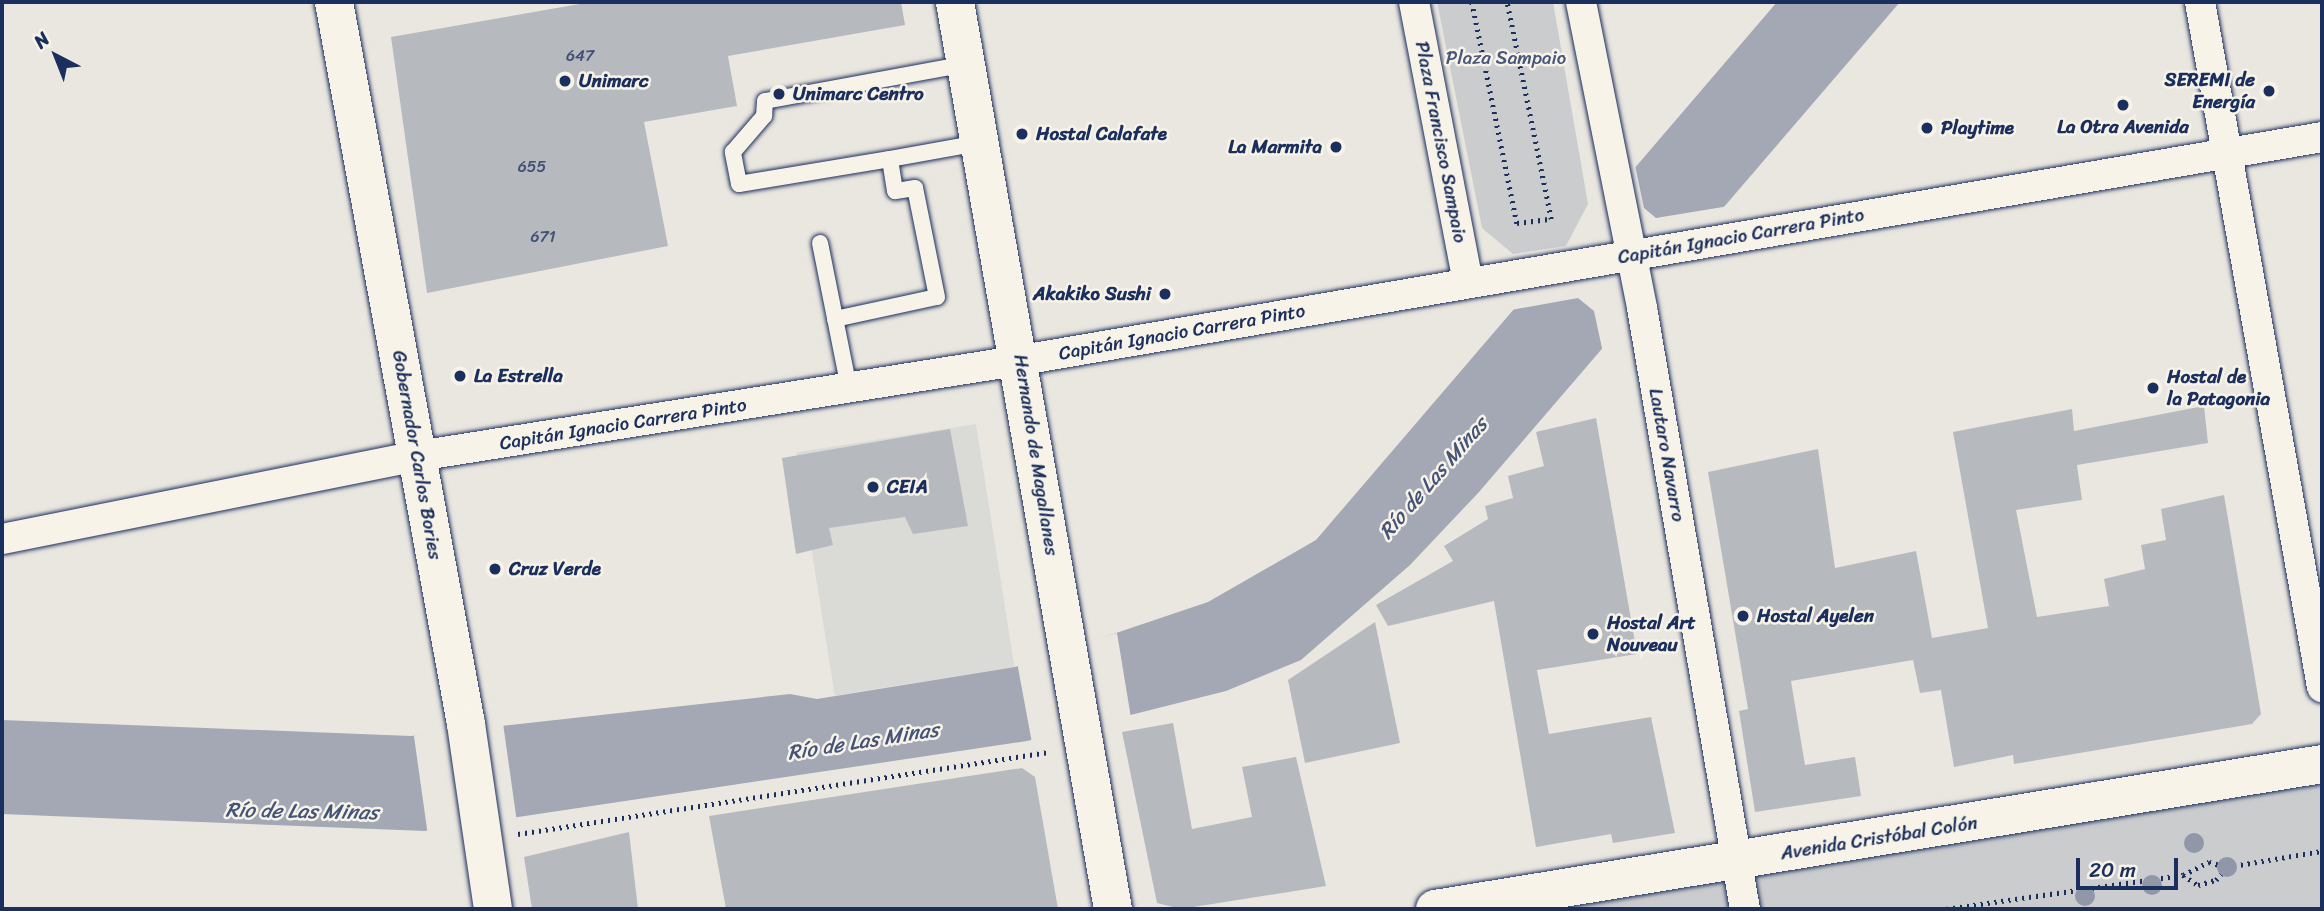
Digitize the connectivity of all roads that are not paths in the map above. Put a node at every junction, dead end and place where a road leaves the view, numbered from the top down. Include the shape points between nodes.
1 (334, 2) edge
2 (955, 2) edge
3 (1415, 2) edge
4 (1581, 2) edge
5 (2200, 2) edge
6 (966, 64) junction
7 (2322, 137) edge
8 (979, 142) junction
9 (2227, 153) junction
10 (890, 159) junction
11 (820, 243) dead end
12 (1631, 255) junction
13 (1468, 283) junction
14 (835, 319) junction
15 (1022, 360) junction
16 (849, 388) junction
17 (418, 456) junction
18 (2, 539) edge
19 (2322, 687) edge
20 (2322, 764) edge
21 (1737, 861) junction
22 (493, 909) edge
23 (1113, 909) edge
24 (1435, 909) edge
25 (1745, 909) edge

1 - 17 main road, Gobernador Carlos Bories
2 - 6 main road, Hernando de Magallanes
3 - 13 street, Plaza Francisco Sampaio
4 - 12 street, Lautaro Navarro
5 - 9 street
6 - 8 main road, Hernando de Magallanes
6 - 10 lane via 765,101 764,116 733,152 739,184
7 - 9 street, Capitán Ignacio Carrera Pinto
8 - 10 lane
8 - 15 main road, Hernando de Magallanes
9 - 12 street, Capitán Ignacio Carrera Pinto
9 - 19 street
10 - 14 lane via 895,191 915,188 937,297
11 - 14 lane
12 - 13 street, Capitán Ignacio Carrera Pinto
12 - 21 street, Lautaro Navarro
13 - 15 street, Capitán Ignacio Carrera Pinto
14 - 16 lane
15 - 16 street, Capitán Ignacio Carrera Pinto
15 - 23 main road, Hernando de Magallanes
16 - 17 street, Capitán Ignacio Carrera Pinto
17 - 18 street, Capitán Ignacio Carrera Pinto
17 - 22 main road, Gobernador Carlos Bories via 466,724
20 - 21 main road, Avenida Cristóbal Colón
21 - 24 main road, Avenida Cristóbal Colón
21 - 25 street, Lautaro Navarro

